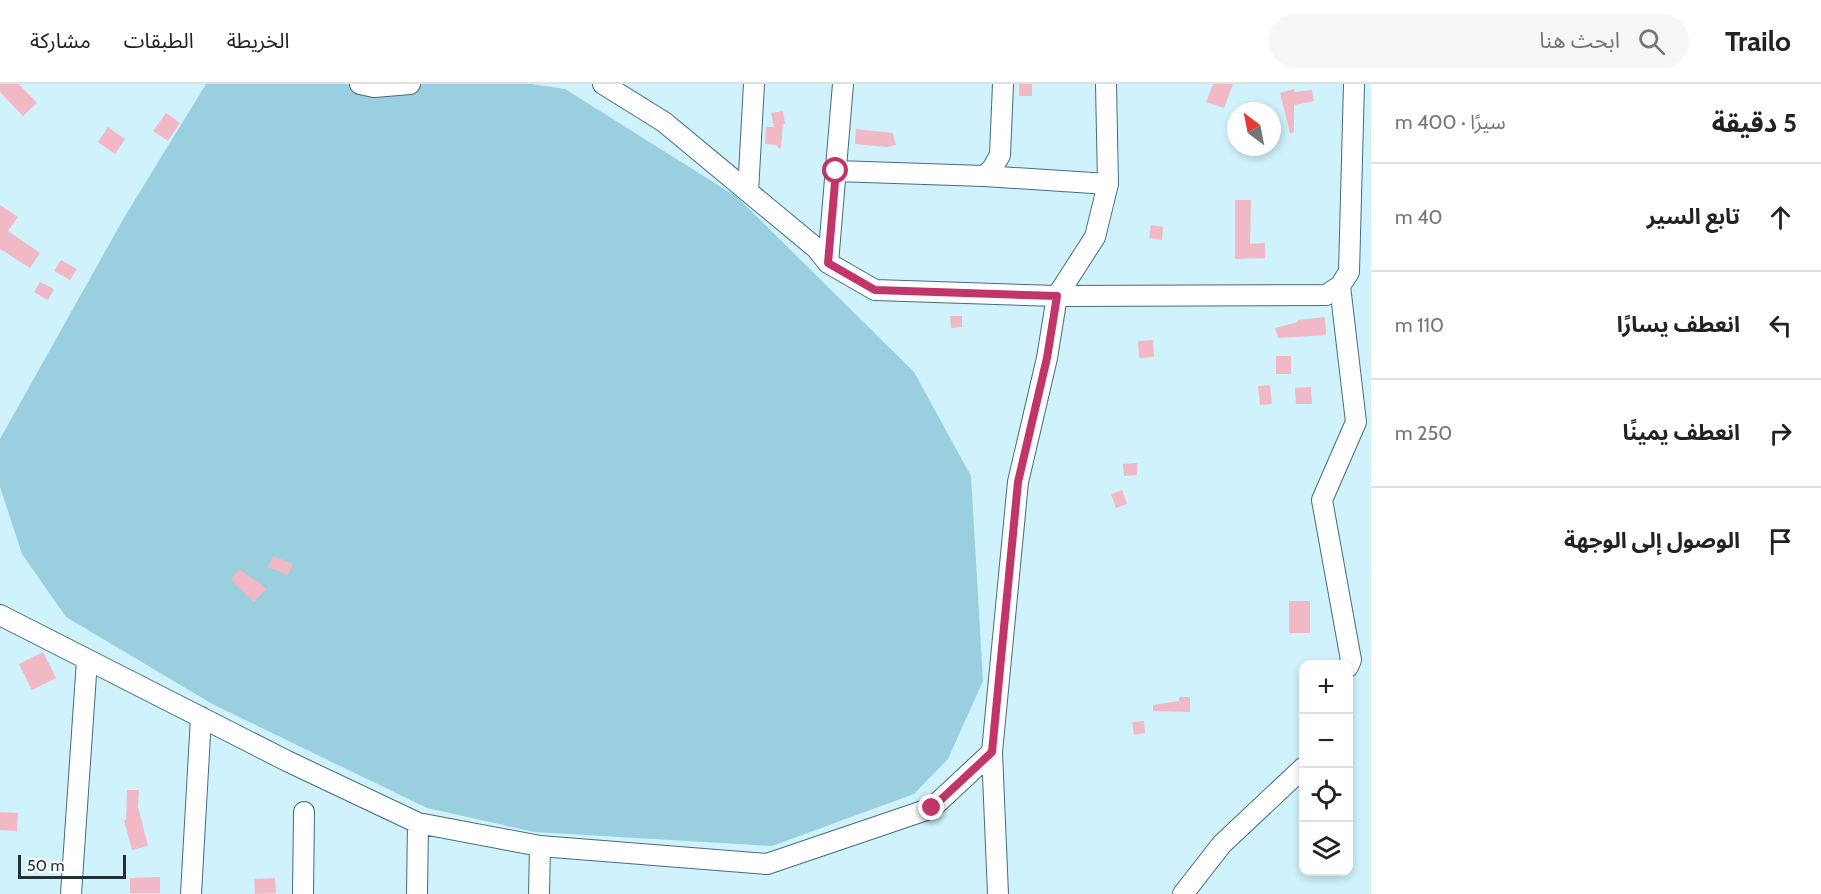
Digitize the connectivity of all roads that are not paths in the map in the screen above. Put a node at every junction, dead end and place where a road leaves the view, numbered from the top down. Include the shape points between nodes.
1 (360, 84) edge
2 (410, 84) edge
3 (603, 84) edge
4 (754, 84) edge
5 (843, 84) edge
6 (1003, 84) edge
7 (1106, 84) edge
8 (1354, 84) edge
9 (836, 171) junction
10 (984, 176) junction
11 (1108, 183) junction
12 (748, 192) junction
13 (828, 263) junction
14 (1340, 286) junction
15 (1057, 296) junction
16 (0, 615) edge
17 (87, 660) junction
18 (1351, 660) edge
19 (201, 717) junction
20 (992, 752) junction
21 (1302, 768) edge
22 (304, 812) dead end
23 (418, 823) junction
24 (540, 846) junction
25 (71, 894) edge
26 (191, 894) edge
27 (303, 894) edge
28 (417, 894) edge
29 (539, 894) edge
30 (998, 894) edge
31 (1183, 894) edge

1 - 2 street
3 - 12 street via 664,122
4 - 12 street
5 - 9 street
6 - 10 street via 1000,155
7 - 11 street
8 - 14 street via 1349,272
9 - 10 street
9 - 13 street
10 - 11 street
11 - 15 street via 1095,237
12 - 13 street via 816,248
13 - 15 street via 875,290
14 - 15 street via 1326,295
14 - 18 street via 1356,422 1322,500
15 - 20 street via 1018,482
16 - 17 street
17 - 19 street
17 - 25 street
19 - 23 street
19 - 26 street
20 - 24 street via 932,808 767,864
20 - 30 street
21 - 31 street via 1222,844
22 - 27 street
23 - 24 street
23 - 28 street
24 - 29 street

